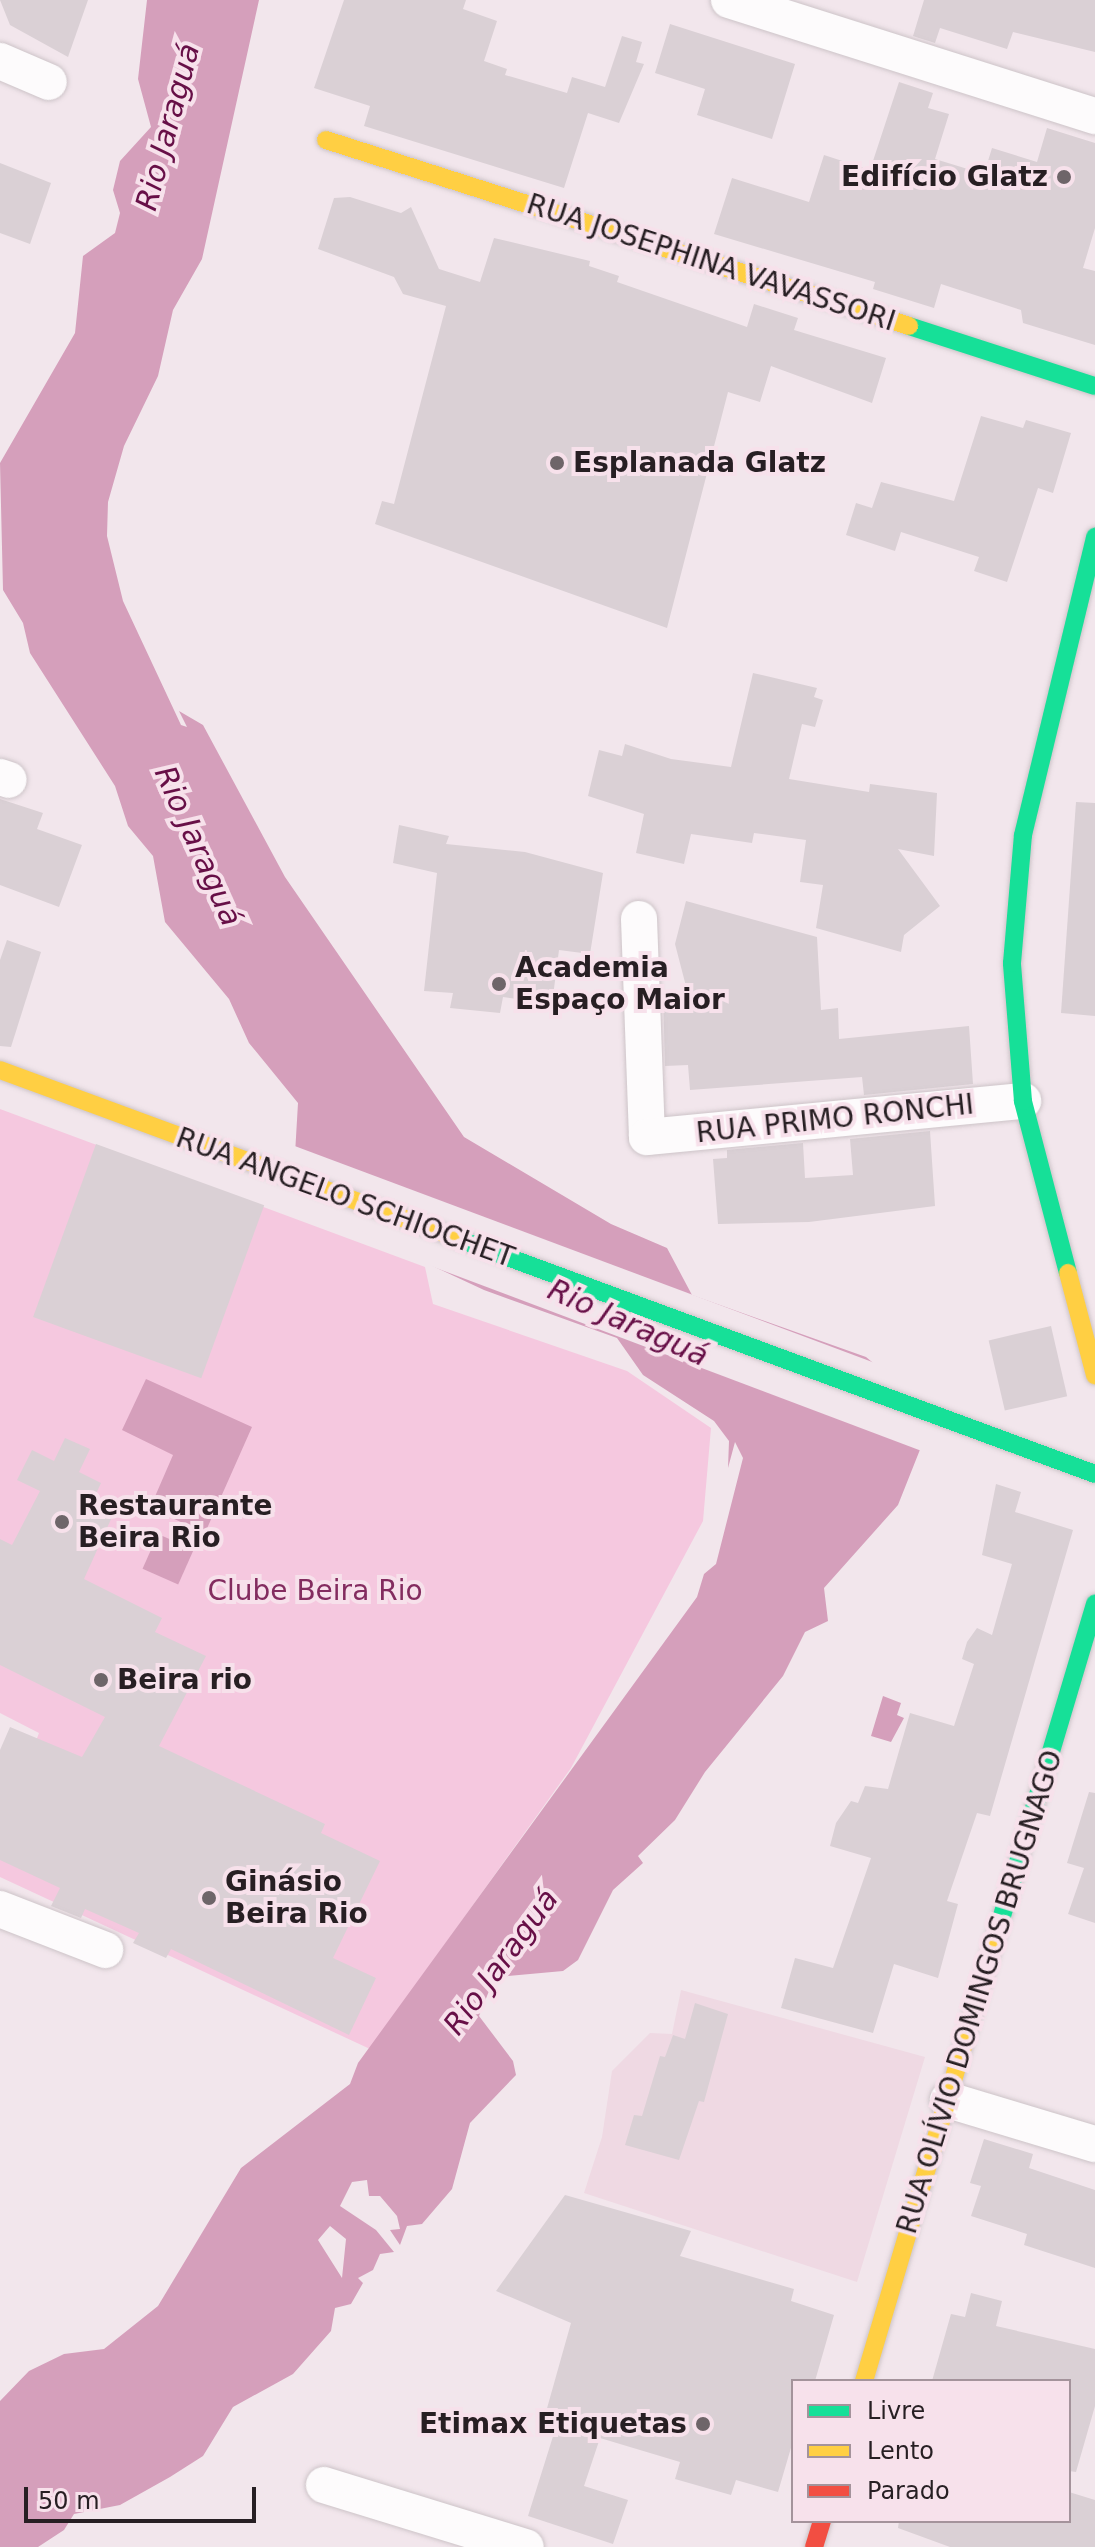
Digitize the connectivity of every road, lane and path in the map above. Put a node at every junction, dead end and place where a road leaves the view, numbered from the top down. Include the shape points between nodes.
1 (729, 0) edge
2 (0, 61) edge
3 (49, 82) dead end
4 (1095, 116) edge
5 (326, 140) dead end
6 (1095, 386) edge
7 (1095, 537) edge
8 (639, 919) dead end
9 (0, 1070) edge
10 (1023, 1101) junction
11 (1095, 1375) edge
12 (1095, 1474) edge
13 (1095, 1603) edge
14 (0, 1909) edge
15 (105, 1950) dead end
16 (948, 2100) junction
17 (1095, 2144) edge
18 (865, 2379) edge
19 (324, 2485) dead end
20 (821, 2523) edge
21 (526, 2547) edge
22 (814, 2547) edge

1 - 4 street
2 - 3 street
5 - 6 main road, RUA JOSEPHINA VAVASSORI
7 - 10 main road via 1023,835 1012,963
8 - 10 street, RUA PRIMO RONCHI via 647,1137
9 - 12 main road, RUA ANGELO SCHIOCHET
10 - 11 main road
13 - 16 main road, RUA OLÍVIO DOMINGOS BRUGNAGO
14 - 15 street
16 - 17 street
16 - 18 main road, RUA OLÍVIO DOMINGOS BRUGNAGO
19 - 21 street
20 - 22 main road

